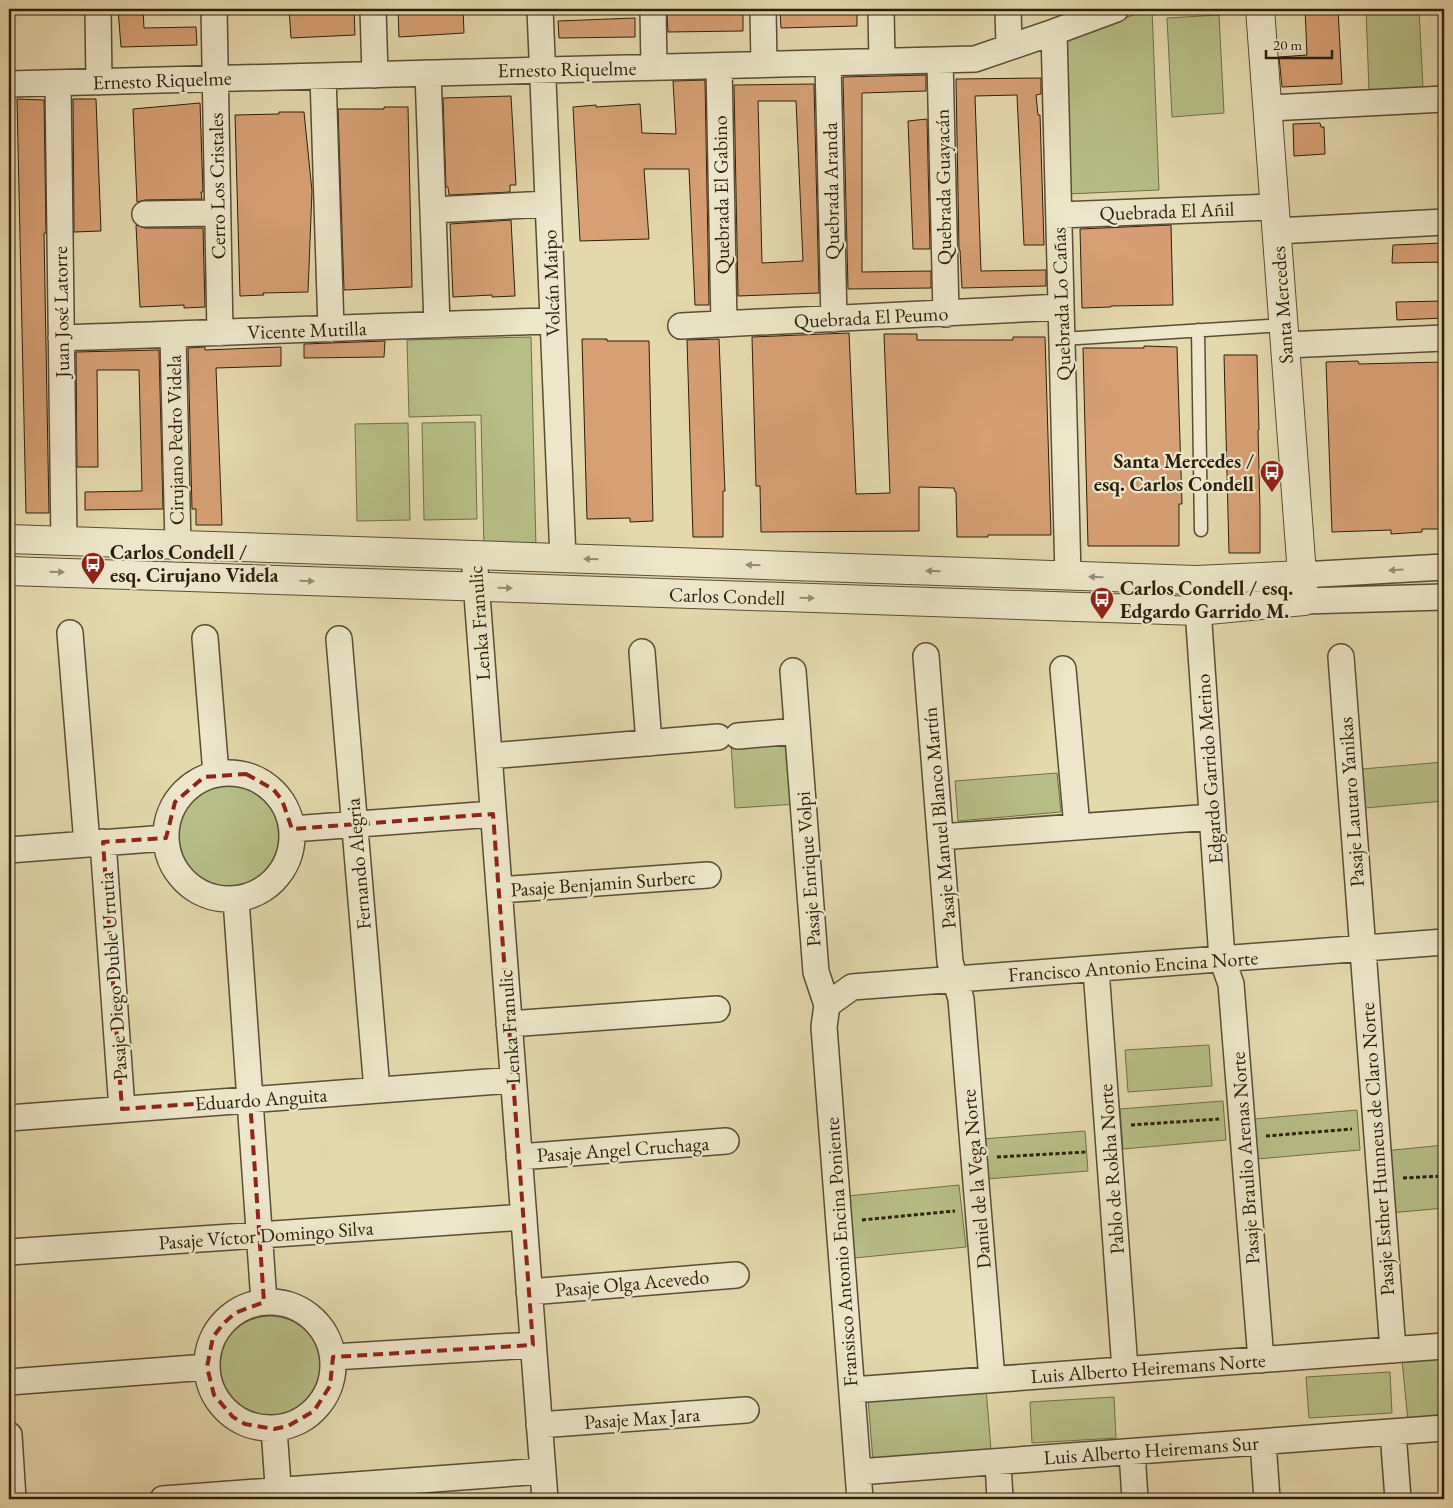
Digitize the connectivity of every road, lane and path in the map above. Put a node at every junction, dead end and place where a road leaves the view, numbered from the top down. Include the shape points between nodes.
1 (98, 9) edge
2 (214, 9) edge
3 (373, 9) edge
4 (540, 9) edge
5 (654, 9) edge
6 (763, 9) edge
7 (881, 9) edge
8 (1008, 9) edge
9 (1116, 9) edge
10 (1260, 9) edge
11 (1054, 32) junction
12 (1009, 47) junction
13 (940, 60) junction
14 (882, 61) junction
15 (828, 63) junction
16 (764, 64) junction
17 (719, 66) junction
18 (654, 67) junction
19 (542, 70) junction
20 (428, 73) junction
21 (375, 75) junction
22 (323, 76) junction
23 (215, 79) junction
24 (99, 82) junction
25 (58, 83) junction
26 (9, 84) edge
27 (1444, 99) edge
28 (1268, 108) junction
29 (548, 204) junction
30 (433, 210) junction
31 (217, 213) junction
32 (145, 214) dead end
33 (1058, 215) junction
34 (1276, 219) junction
35 (1444, 222) edge
36 (1061, 307) junction
37 (946, 314) junction
38 (834, 319) junction
39 (553, 321) junction
40 (438, 324) junction
41 (724, 324) junction
42 (681, 326) dead end
43 (331, 329) junction
44 (1198, 330) junction
45 (220, 333) junction
46 (173, 335) junction
47 (1284, 335) junction
48 (62, 338) junction
49 (1444, 338) edge
50 (1062, 340) junction
51 (1201, 530) dead end
52 (9, 539) edge
53 (64, 541) junction
54 (178, 545) junction
55 (474, 555) junction
56 (563, 558) junction
57 (1444, 567) edge
58 (9, 570) edge
59 (1302, 575) junction
60 (1068, 576) junction
61 (1196, 580) junction
62 (476, 588) junction
63 (1444, 597) edge
64 (1304, 601) junction
65 (1198, 611) junction
66 (70, 633) dead end
67 (205, 638) dead end
68 (339, 639) dead end
69 (642, 652) dead end
70 (926, 656) dead end
71 (1341, 657) dead end
72 (1062, 669) dead end
73 (793, 671) dead end
74 (798, 731) junction
75 (649, 743) junction
76 (489, 756) junction
77 (216, 774) junction
78 (493, 814) junction
79 (1212, 817) junction
80 (355, 824) junction
81 (1077, 827) junction
82 (292, 829) junction
83 (940, 837) junction
84 (166, 838) junction
85 (95, 843) junction
86 (9, 850) edge
87 (708, 876) dead end
88 (499, 890) junction
89 (236, 899) junction
90 (1444, 942) edge
91 (1362, 948) junction
92 (1222, 959) junction
93 (1096, 968) junction
94 (956, 979) junction
95 (827, 1005) junction
96 (717, 1009) dead end
97 (509, 1024) junction
98 (513, 1080) junction
99 (377, 1090) junction
100 (250, 1100) junction
101 (122, 1109) junction
102 (9, 1118) edge
103 (1376, 1127) junction
104 (1243, 1128) junction
105 (1108, 1139) junction
106 (726, 1141) dead end
107 (519, 1157) junction
108 (974, 1158) junction
109 (1444, 1176) edge
110 (1380, 1180) junction
111 (978, 1209) junction
112 (524, 1217) junction
113 (839, 1222) junction
114 (260, 1235) junction
115 (9, 1252) edge
116 (736, 1275) dead end
117 (529, 1292) junction
118 (264, 1302) junction
119 (533, 1345) junction
120 (1444, 1346) edge
121 (1393, 1350) junction
122 (333, 1357) junction
123 (1261, 1360) junction
124 (207, 1368) junction
125 (1125, 1370) junction
126 (992, 1379) junction
127 (9, 1382) edge
128 (852, 1390) junction
129 (746, 1410) dead end
130 (539, 1426) junction
131 (274, 1428) junction
132 (1444, 1428) edge
133 (1393, 1432) junction
134 (9, 1435) edge
135 (1263, 1442) junction
136 (1132, 1452) junction
137 (998, 1462) junction
138 (10, 1465) edge
139 (543, 1471) junction
140 (858, 1472) junction
141 (279, 1495) edge
142 (14, 1499) edge
143 (162, 1499) edge
144 (545, 1499) edge
145 (860, 1499) edge
146 (1000, 1499) edge
147 (1135, 1499) edge
148 (1267, 1499) edge
149 (1398, 1499) edge

1 - 24 street
2 - 23 street, Cerro Los Cristales
3 - 21 street
4 - 19 street, Volcán Maipo
5 - 18 street
6 - 16 street
7 - 14 street
8 - 12 street
9 - 11 street, Ernesto Riquelme
10 - 28 street, Santa Mercedes
11 - 12 street, Ernesto Riquelme
11 - 33 street, Quebrada Lo Cañas
12 - 13 street, Ernesto Riquelme via 975,59
13 - 14 street, Ernesto Riquelme
13 - 37 street, Quebrada Guayacán
14 - 15 street, Ernesto Riquelme
15 - 16 street, Ernesto Riquelme
15 - 38 street, Quebrada Aranda
16 - 17 street, Ernesto Riquelme
17 - 18 street, Ernesto Riquelme
17 - 41 street, Quebrada El Gabino
18 - 19 street, Ernesto Riquelme
19 - 20 street, Ernesto Riquelme
19 - 29 street, Volcán Maipo
20 - 21 street, Ernesto Riquelme
20 - 30 street
21 - 22 street, Ernesto Riquelme
22 - 23 street, Ernesto Riquelme
22 - 43 street
23 - 24 street, Ernesto Riquelme
23 - 31 street, Cerro Los Cristales
24 - 25 street, Ernesto Riquelme
25 - 26 street, Ernesto Riquelme
25 - 48 street, Juan José Latorre
27 - 28 street
28 - 34 street, Santa Mercedes
29 - 30 street
29 - 39 street, Volcán Maipo
30 - 40 street
31 - 32 street
31 - 45 street, Cerro Los Cristales
33 - 34 street, Quebrada El Añil
33 - 36 street, Quebrada Lo Cañas
34 - 35 street, Quebrada El Añil
34 - 47 street, Santa Mercedes
36 - 37 street, Quebrada El Peumo
36 - 50 street, Quebrada Lo Cañas
37 - 38 street, Quebrada El Peumo
38 - 41 street, Quebrada El Peumo
39 - 40 street, Vicente Mutilla
39 - 56 street, Volcán Maipo
40 - 43 street, Vicente Mutilla
41 - 42 street, Quebrada El Peumo
43 - 45 street, Vicente Mutilla
44 - 47 lane
44 - 50 lane
44 - 51 lane
45 - 46 street, Vicente Mutilla
46 - 48 street, Vicente Mutilla
46 - 54 street, Cirujano Pedro Videla
47 - 49 street
47 - 59 street, Santa Mercedes
48 - 53 street, Juan José Latorre
50 - 60 street, Quebrada Lo Cañas
52 - 53 street, Carlos Condell
53 - 54 street, Carlos Condell
54 - 55 street, Carlos Condell
55 - 56 street, Carlos Condell
55 - 62 street, Lenka Franulic
60 -> 56 street, Carlos Condell
57 -> 59 street, Carlos Condell
58 -> 62 street, Carlos Condell
59 - 61 street, Carlos Condell
59 - 64 street, Santa Mercedes
61 -> 60 street, Carlos Condell
61 - 65 street, Edgardo Garrido Merino
62 -> 65 street, Carlos Condell
62 - 76 street, Lenka Franulic
63 - 64 street, Carlos Condell
64 - 65 street, Carlos Condell
65 - 79 street, Edgardo Garrido Merino
66 - 85 street, Pasaje Diego Duble Urrutia
67 - 77 street
68 - 80 street, Fernando Alegria
69 - 75 street
70 - 83 street, Pasaje Manuel Blanco Martín
71 - 91 street, Pasaje Lautaro Yanikas
72 - 81 street
73 - 74 street, Pasaje Enrique Volpi
74 - 75 street
74 - 95 street, Pasaje Enrique Volpi via 816,972
75 - 76 street
76 - 78 street, Lenka Franulic
77 - 82 street via 246,774 273,789 289,814
77 - 84 street via 193,784 176,802 166,825
78 - 80 street
78 - 88 street, Lenka Franulic
79 - 81 street
79 - 92 street, Edgardo Garrido Merino
80 - 82 street
80 - 99 street, Fernando Alegria
81 - 83 street
82 - 89 street via 289,857 283,870 262,890
83 - 94 street, Pasaje Manuel Blanco Martín via 950,962
84 - 85 street
84 - 89 street via 174,866 193,888 206,895
85 - 86 street
85 - 101 street, Pasaje Diego Duble Urrutia
87 - 88 street, Pasaje Benjamin Surberc
88 - 97 street, Lenka Franulic
89 - 100 street
90 - 91 street, Francisco Antonio Encina Norte
91 - 92 street, Francisco Antonio Encina Norte
91 - 103 street, Pasaje Esther Hunneus de Claro Norte
92 - 93 street, Francisco Antonio Encina Norte
92 - 104 street, Pasaje Braulio Arenas Norte via 1232,984
93 - 94 street, Francisco Antonio Encina Norte
93 - 105 street, Pablo de Rokha Norte
94 - 95 street, Francisco Antonio Encina Norte via 852,987
94 - 108 street, Daniel de la Vega Norte via 962,999
95 - 113 street, Fransisco Antonio Encina Poniente via 824,1027
96 - 97 street
97 - 98 street, Lenka Franulic
98 - 99 street, Eduardo Anguita
98 - 107 street, Lenka Franulic
99 - 100 street, Eduardo Anguita
100 - 101 street, Eduardo Anguita
100 - 114 street
101 - 102 street, Eduardo Anguita
103 - 104 path
103 - 110 street, Pasaje Esther Hunneus de Claro Norte
104 - 105 path
104 - 123 street, Pasaje Braulio Arenas Norte
105 - 108 path
105 - 125 street, Pablo de Rokha Norte
106 - 107 street, Pasaje Angel Cruchaga
107 - 112 street, Lenka Franulic
108 - 111 street, Daniel de la Vega Norte
109 - 110 path
110 - 121 street, Pasaje Esther Hunneus de Claro Norte
111 - 113 path
111 - 126 street, Daniel de la Vega Norte
112 - 114 street, Pasaje Víctor Domingo Silva
112 - 117 street, Lenka Franulic
113 - 128 street, Fransisco Antonio Encina Poniente
114 - 115 street, Pasaje Víctor Domingo Silva
114 - 118 street
116 - 117 street, Pasaje Olga Acevedo
117 - 119 street, Lenka Franulic
118 - 122 street via 296,1307 310,1316 329,1341
118 - 124 street via 235,1313 223,1324 213,1337
119 - 122 street
119 - 130 street, Lenka Franulic
120 - 121 street, Luis Alberto Heiremans Norte
121 - 123 street, Luis Alberto Heiremans Norte
122 - 131 street via 333,1372 324,1400 302,1420
123 - 125 street, Luis Alberto Heiremans Norte
124 - 127 street
124 - 131 street via 214,1395 233,1417 252,1426
125 - 126 street, Luis Alberto Heiremans Norte
126 - 128 street, Luis Alberto Heiremans Norte
128 - 140 street, Fransisco Antonio Encina Poniente
129 - 130 street, Pasaje Max Jara
130 - 139 street, Lenka Franulic
131 - 141 street
132 - 133 street, Luis Alberto Heiremans Sur
133 - 135 street, Luis Alberto Heiremans Sur
133 - 149 street
134 - 138 street
135 - 136 street, Luis Alberto Heiremans Sur
135 - 148 street
136 - 137 street, Luis Alberto Heiremans Sur
136 - 147 street
137 - 140 street, Luis Alberto Heiremans Sur
137 - 146 street
138 - 142 street
139 - 141 street
139 - 144 street, Lenka Franulic
140 - 145 street, Fransisco Antonio Encina Poniente
141 - 143 street

